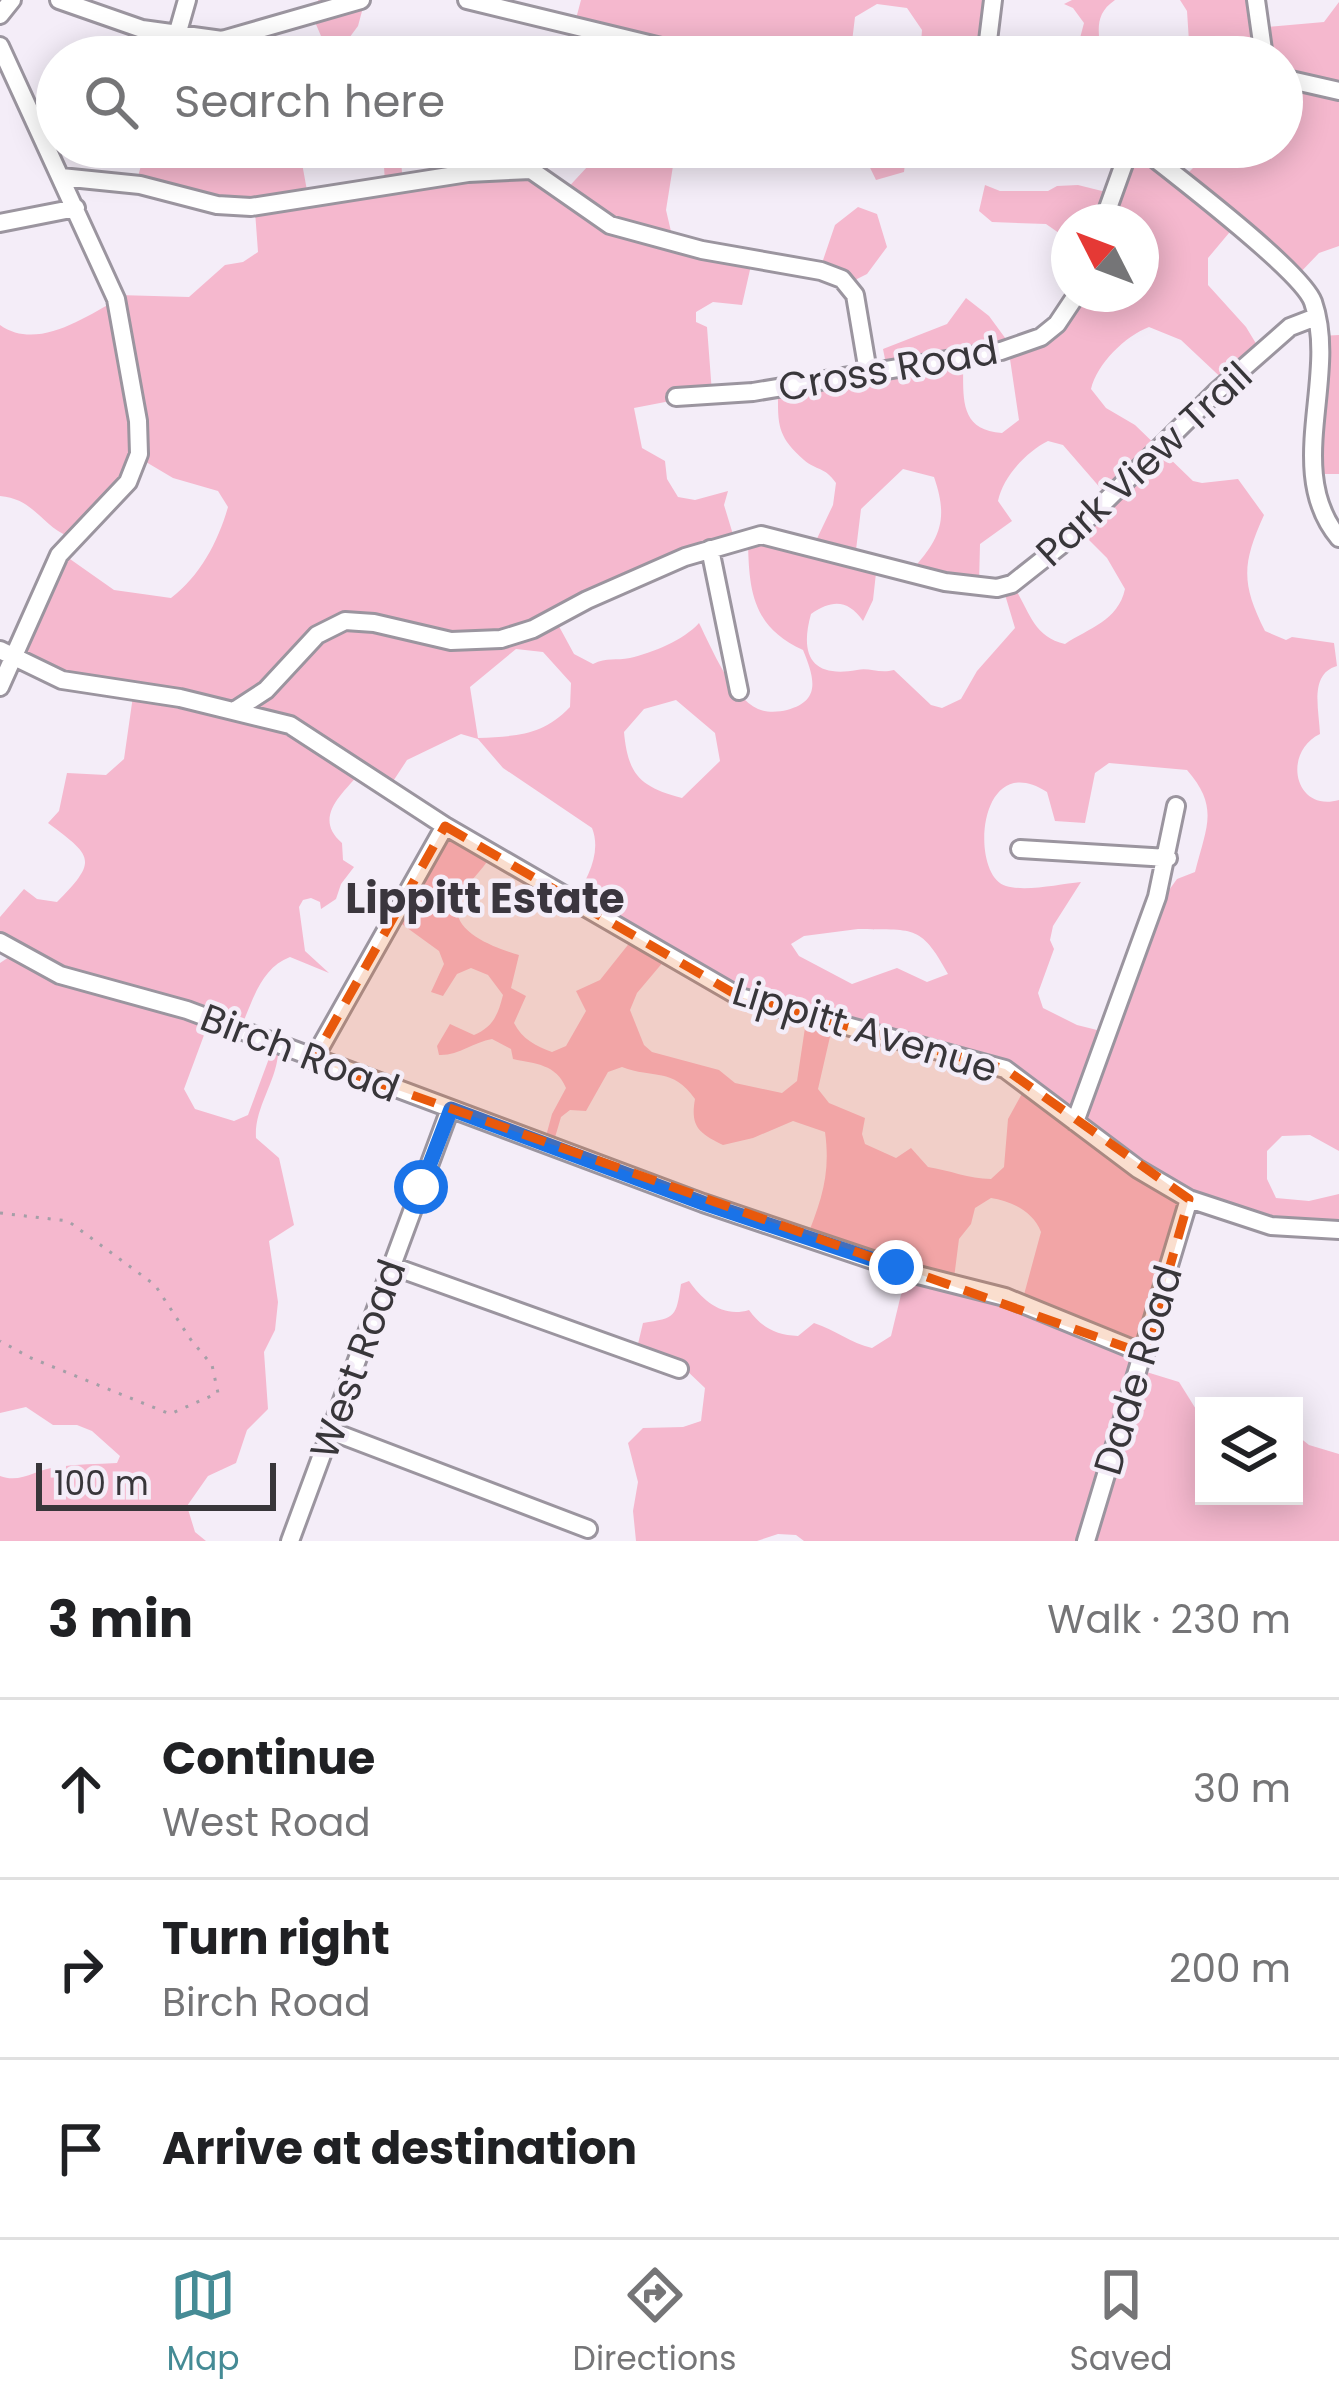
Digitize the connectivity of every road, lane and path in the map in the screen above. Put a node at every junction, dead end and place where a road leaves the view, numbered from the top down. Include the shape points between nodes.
1 (11, 0) edge
2 (59, 0) edge
3 (187, 0) edge
4 (361, 0) edge
5 (467, 0) edge
6 (993, 0) edge
7 (1256, 0) edge
8 (0, 15) edge
9 (177, 35) junction
10 (186, 36) edge
11 (236, 36) edge
12 (616, 36) edge
13 (989, 36) edge
14 (1261, 36) edge
15 (1, 46) edge
16 (1303, 83) edge
17 (1339, 91) edge
18 (36, 122) edge
19 (57, 168) edge
20 (1122, 168) edge
21 (1165, 168) edge
22 (61, 177) junction
23 (1109, 204) edge
24 (76, 208) junction
25 (0, 223) edge
26 (1066, 312) edge
27 (1316, 317) junction
28 (868, 373) junction
29 (676, 397) dead end
30 (1339, 538) edge
31 (710, 549) junction
32 (8, 654) edge
33 (0, 687) edge
34 (739, 691) dead end
35 (237, 709) junction
36 (1176, 806) dead end
37 (445, 826) junction
38 (1020, 849) dead end
39 (1168, 857) junction
40 (0, 942) edge
41 (313, 1060) junction
42 (451, 1109) junction
43 (1076, 1122) junction
44 (1189, 1199) junction
45 (0, 1213) edge
46 (1339, 1230) edge
47 (392, 1266) junction
48 (0, 1341) edge
49 (1145, 1354) junction
50 (679, 1369) dead end
51 (331, 1430) junction
52 (588, 1529) dead end
53 (290, 1541) edge
54 (1087, 1541) edge

1 - 8 street
2 - 9 street
3 - 9 street
4 - 11 street
5 - 12 street
6 - 13 street
7 - 14 street
9 - 10 street
15 - 18 street
16 - 17 street
19 - 22 street
20 - 23 street
21 - 27 street via 1291,272
22 - 24 street
22 - 28 street via 251,207 531,170 610,225 842,279 855,295
24 - 25 street
24 - 32 street via 116,299 139,454 128,482 59,555
26 - 28 street, Cross Road via 1032,342
27 - 30 street via 1315,468 1320,512
27 - 31 street, Park View Trail via 1290,327 1012,584 945,582 761,535
28 - 29 street, Cross Road
31 - 34 street
31 - 35 street, Park View Trail via 501,639 452,641 345,622 317,635
32 - 33 street
32 - 35 street, Lippitt Avenue via 62,680
35 - 37 street, Lippitt Avenue via 310,735
36 - 39 street
37 - 41 street
37 - 43 street, Lippitt Avenue via 740,997 1005,1069
38 - 39 street
39 - 43 street
40 - 41 street, Birch Road via 60,975 187,1010
41 - 42 street, Birch Road
42 - 47 street, West Road
42 - 49 street, Birch Road via 703,1203 1005,1298
43 - 44 street, Lippitt Avenue
44 - 46 street, Lippitt Avenue via 1271,1226
44 - 49 street, Dade Road
45 - 48 path via 68,1221 155,1285 212,1365 218,1393 170,1414
47 - 50 street
47 - 51 street, West Road
49 - 54 street, Dade Road
51 - 52 street
51 - 53 street, West Road

